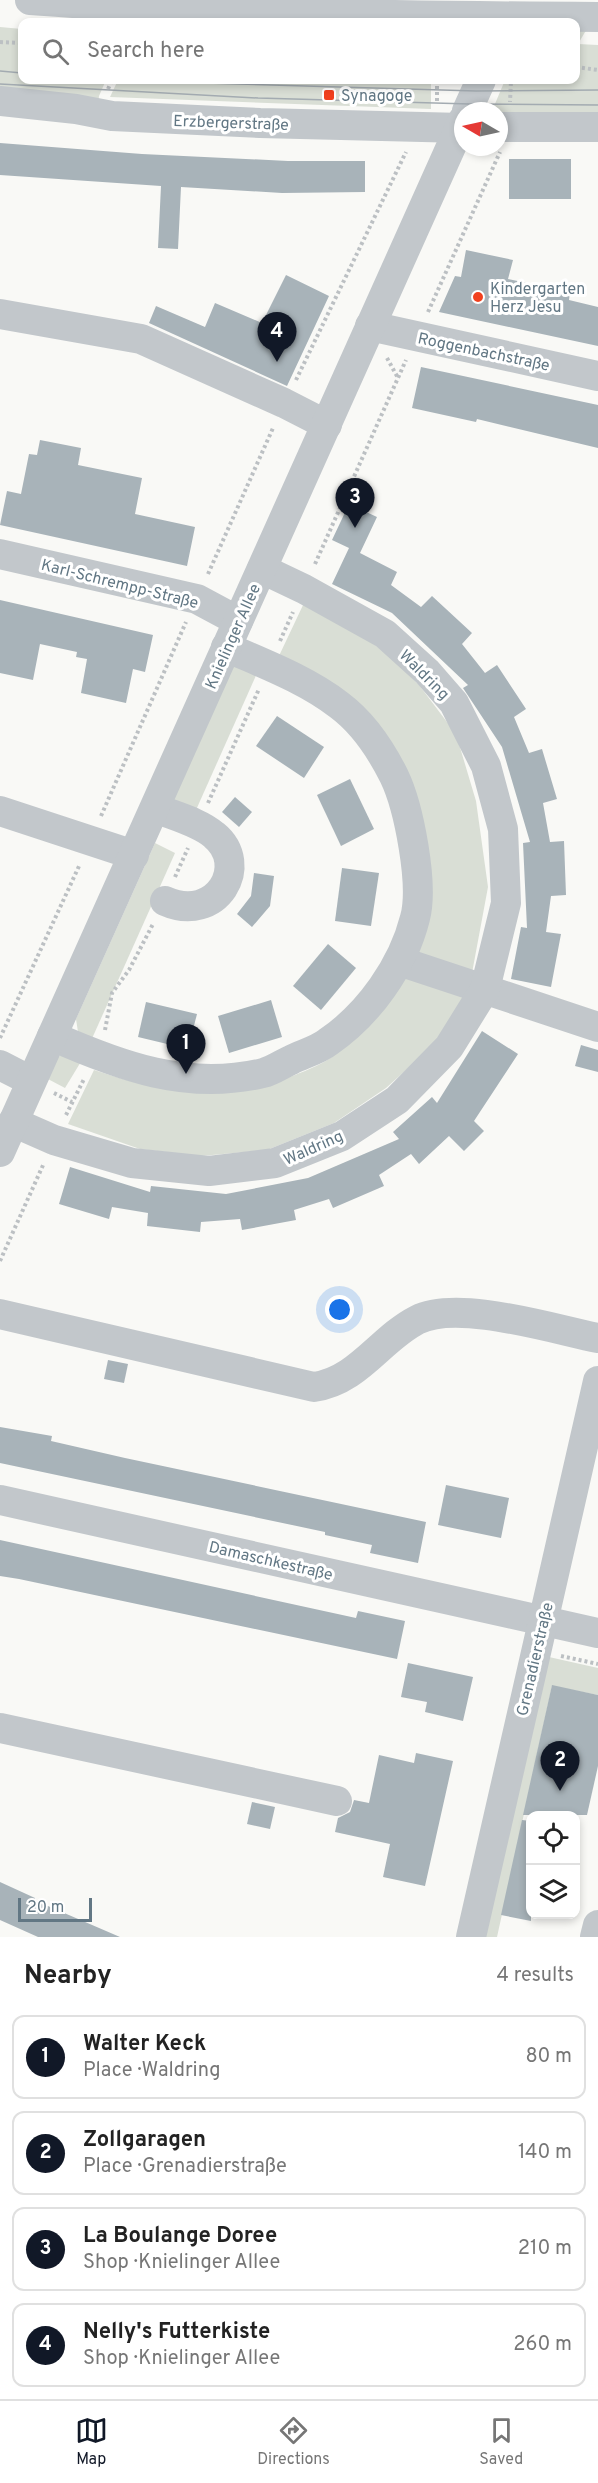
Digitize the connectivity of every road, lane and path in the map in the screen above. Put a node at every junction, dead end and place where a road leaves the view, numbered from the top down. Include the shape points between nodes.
1 (30, 0) edge
2 (512, 13) edge
3 (598, 17) edge
4 (0, 42) edge
5 (18, 43) edge
6 (580, 68) edge
7 (598, 70) edge
8 (438, 84) edge
9 (478, 84) edge
10 (0, 102) edge
11 (451, 121) edge
12 (508, 127) edge
13 (598, 128) edge
14 (0, 314) edge
15 (370, 326) junction
16 (598, 376) edge
17 (284, 403) junction
18 (327, 425) junction
19 (0, 554) edge
20 (262, 569) junction
21 (196, 599) junction
22 (232, 634) junction
23 (155, 808) junction
24 (0, 812) edge
25 (91, 839) junction
26 (134, 855) junction
27 (165, 901) dead end
28 (399, 961) junction
29 (485, 989) junction
30 (598, 1027) edge
31 (52, 1036) junction
32 (0, 1038) edge
33 (0, 1065) edge
34 (31, 1081) junction
35 (13, 1122) junction
36 (0, 1152) edge
37 (0, 1314) edge
38 (598, 1338) edge
39 (598, 1381) edge
40 (0, 1500) edge
41 (542, 1621) junction
42 (598, 1633) edge
43 (536, 1651) junction
44 (598, 1664) edge
45 (0, 1728) edge
46 (337, 1801) dead end
47 (598, 1925) edge
48 (471, 1937) edge
49 (595, 1937) edge

1 - 2 street via 332,15
2 - 3 street
4 - 5 path
6 - 7 path
8 - 11 path
9 - 11 street, Knielinger Allee
10 - 11 street, Erzbergerstraße via 112,116
11 - 15 street, Knielinger Allee
11 - 17 path
12 - 13 street
14 - 17 street via 141,339
15 - 16 street, Roggenbachstraße
15 - 18 street, Knielinger Allee
17 - 18 street
17 - 21 path
18 - 20 street, Knielinger Allee
19 - 21 street, Karl-Schrempp-Straße
20 - 22 street, Knielinger Allee
20 - 29 street, Waldring via 385,634 454,703 486,766 503,829 506,903
21 - 22 street, Karl-Schrempp-Straße
21 - 25 path
22 - 23 street, Knielinger Allee
22 - 28 street via 340,705 371,738 395,777 418,875 416,917
23 - 26 street, Knielinger Allee
23 - 27 street via 214,834 228,858 226,883 209,902 184,907
24 - 25 street
25 - 26 street
25 - 32 path
26 - 31 street, Knielinger Allee
28 - 29 street
28 - 31 street via 368,1007 328,1043 264,1073 210,1080 145,1072
29 - 30 street
29 - 35 street, Waldring via 449,1047 397,1100 342,1136 275,1163 209,1171 132,1163 54,1140
31 - 34 street, Knielinger Allee
33 - 34 street
34 - 35 street, Knielinger Allee
35 - 36 street, Knielinger Allee
37 - 38 street via 314,1387 341,1380 400,1332 432,1314 470,1312
39 - 41 street, Grenadierstraße
40 - 41 street, Damaschkestraße
41 - 42 street, Damaschkestraße
41 - 43 street, Grenadierstraße
43 - 44 path
43 - 48 street, Grenadierstraße
45 - 46 street
47 - 49 street

